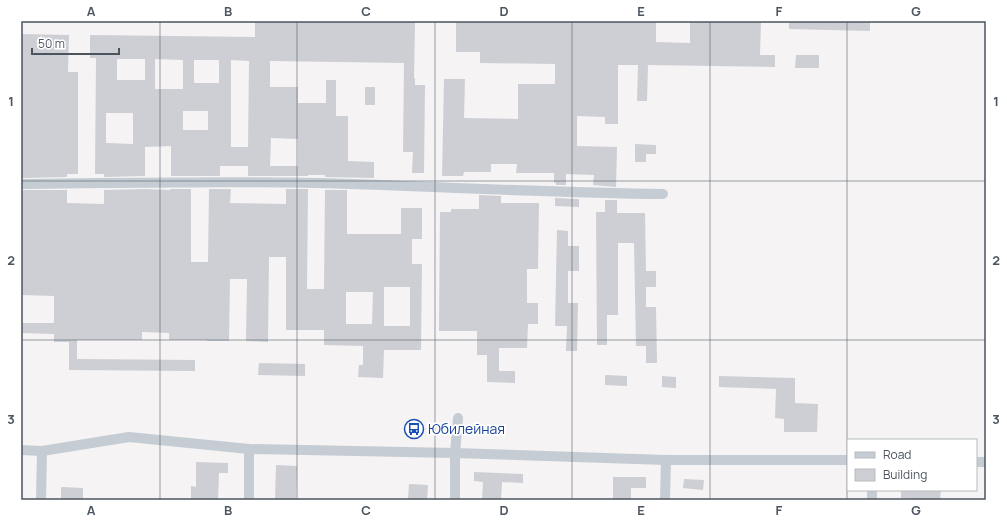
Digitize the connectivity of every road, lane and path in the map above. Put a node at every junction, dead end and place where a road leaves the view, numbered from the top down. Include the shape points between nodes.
1 (21, 184) edge
2 (663, 194) dead end
3 (458, 418) dead end
4 (249, 449) junction
5 (21, 450) edge
6 (42, 452) junction
7 (455, 453) junction
8 (666, 460) junction
9 (847, 460) edge
10 (41, 500) edge
11 (249, 500) edge
12 (455, 500) edge
13 (665, 500) edge

1 - 2 street via 318,183
3 - 7 street
4 - 6 street via 129,437
4 - 7 street
4 - 11 street
5 - 6 street
6 - 10 street
7 - 8 street
7 - 12 street
8 - 9 street
8 - 13 street

